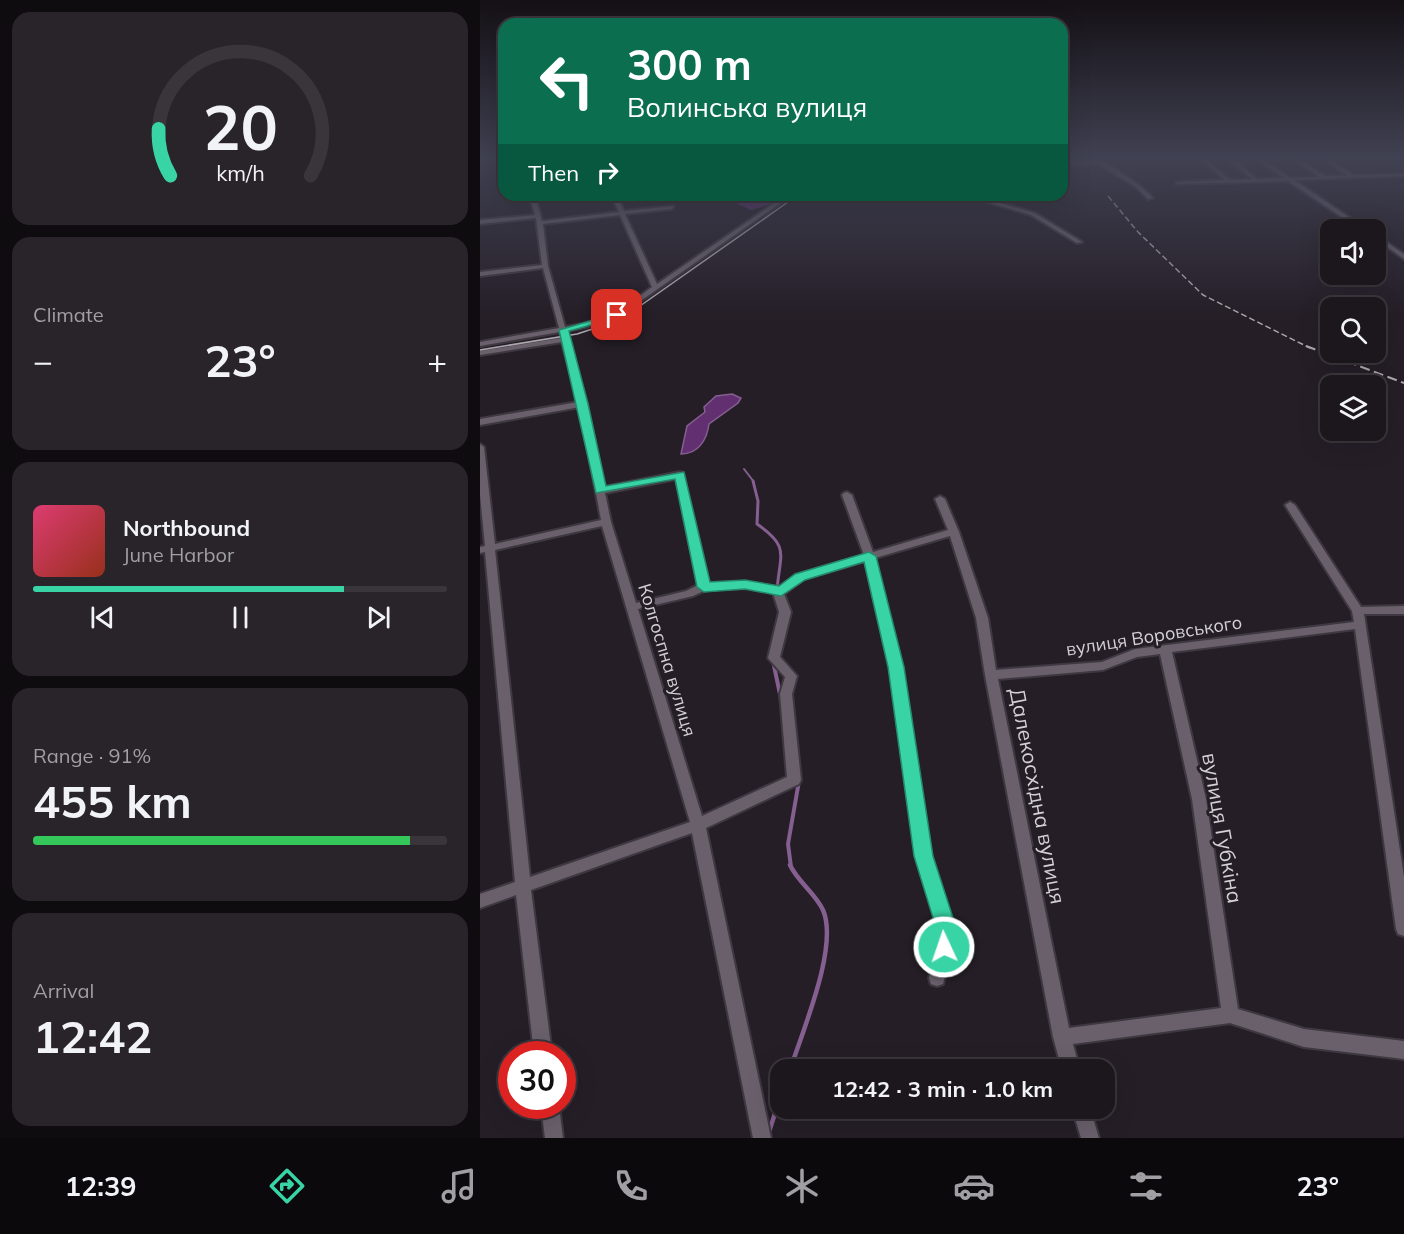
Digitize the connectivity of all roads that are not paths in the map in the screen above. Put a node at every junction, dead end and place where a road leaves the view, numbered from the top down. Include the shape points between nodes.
1 (536, 210) edge
2 (622, 210) edge
3 (647, 210) edge
4 (767, 210) edge
5 (1019, 210) edge
6 (1335, 210) edge
7 (623, 213) junction
8 (539, 219) junction
9 (1349, 219) edge
10 (480, 222) edge
11 (1078, 242) dead end
12 (1386, 244) edge
13 (1404, 257) edge
14 (545, 266) junction
15 (480, 274) edge
16 (656, 288) junction
17 (565, 334) junction
18 (480, 344) edge
19 (480, 353) edge
20 (583, 404) junction
21 (480, 422) edge
22 (480, 447) edge
23 (482, 490) edge
24 (600, 490) junction
25 (847, 495) dead end
26 (940, 499) dead end
27 (1290, 505) dead end
28 (606, 522) junction
29 (954, 532) junction
30 (485, 549) edge
31 (869, 556) junction
32 (704, 587) junction
33 (777, 590) junction
34 (632, 607) junction
35 (1358, 610) junction
36 (1404, 610) edge
37 (1359, 625) junction
38 (1166, 649) junction
39 (990, 675) junction
40 (698, 825) junction
41 (523, 886) junction
42 (480, 901) edge
43 (1404, 929) edge
44 (937, 978) dead end
45 (1230, 1015) junction
46 (1062, 1037) junction
47 (541, 1041) edge
48 (1404, 1050) edge
49 (1068, 1059) edge
50 (552, 1119) edge
51 (1085, 1119) edge
52 (554, 1138) edge
53 (762, 1138) edge
54 (1090, 1138) edge

1 - 8 street, Колгоспна вулиця
2 - 7 street
3 - 7 street
4 - 16 street
5 - 11 street via 1033,214
6 - 9 street
7 - 8 street
7 - 16 street
8 - 10 street
8 - 14 street, Колгоспна вулиця
12 - 13 street
14 - 15 street
14 - 17 street, Колгоспна вулиця
16 - 17 street via 617,315
17 - 18 street
17 - 19 street
17 - 20 street, Колгоспна вулиця
20 - 21 street
20 - 24 street, Колгоспна вулиця
22 - 23 street
23 - 30 street
24 - 28 street, Колгоспна вулиця
24 - 32 street via 680,475
25 - 31 street
26 - 29 street, Далекосхідна вулиця
27 - 35 street
28 - 30 street
28 - 34 street, Колгоспна вулиця
29 - 31 street
29 - 39 street, Далекосхідна вулиця via 982,618
30 - 41 street
31 - 33 street via 800,577
31 - 44 street via 896,667 923,856 944,921 944,947
32 - 33 street via 745,585
32 - 34 street
33 - 40 street via 785,612 774,658 791,676 786,694 794,780
34 - 40 street, Колгоспна вулиця
35 - 36 street
35 - 37 street
37 - 38 street, вулиця Воровського
37 - 43 street
38 - 39 street, вулиця Воровського via 1135,653 1103,666
38 - 45 street, вулиця Губкіна via 1199,799
39 - 46 street, Далекосхідна вулиця
40 - 41 street
40 - 53 street, Колгоспна вулиця
41 - 42 street
41 - 47 street
45 - 46 street
45 - 48 street via 1304,1038
46 - 49 street, Далекосхідна вулиця
50 - 52 street
51 - 54 street

